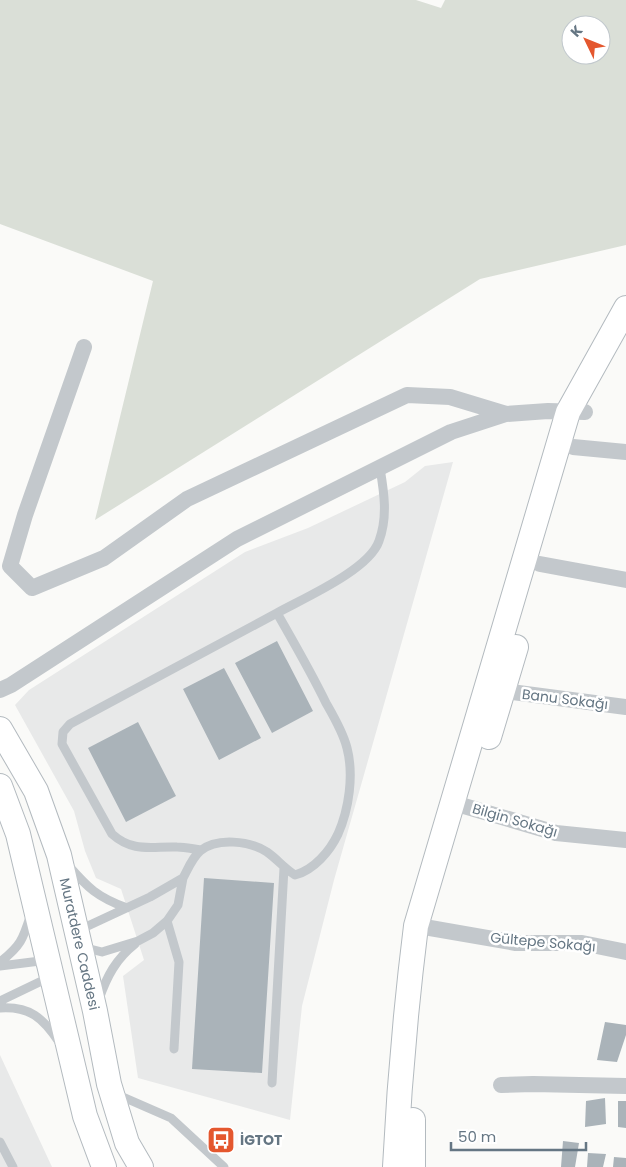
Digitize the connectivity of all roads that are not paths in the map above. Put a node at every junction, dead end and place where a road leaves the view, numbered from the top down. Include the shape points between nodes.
1 (626, 308) edge
2 (84, 347) dead end
3 (576, 412) junction
4 (506, 414) junction
5 (573, 447) junction
6 (626, 452) edge
7 (380, 468) junction
8 (540, 564) junction
9 (626, 580) edge
10 (277, 613) junction
11 (0, 690) edge
12 (504, 691) junction
13 (626, 707) edge
14 (0, 729) edge
15 (0, 786) edge
16 (464, 806) junction
17 (626, 840) edge
18 (201, 850) junction
19 (59, 855) junction
20 (284, 868) junction
21 (183, 878) junction
22 (35, 902) junction
23 (127, 908) junction
24 (166, 922) junction
25 (430, 928) junction
26 (77, 936) junction
27 (138, 941) junction
28 (626, 952) edge
29 (0, 964) edge
30 (50, 968) junction
31 (0, 1001) edge
32 (0, 1008) edge
33 (95, 1011) junction
34 (174, 1049) dead end
35 (72, 1061) junction
36 (272, 1082) dead end
37 (501, 1085) dead end
38 (626, 1086) edge
39 (111, 1091) junction
40 (0, 1142) edge
41 (13, 1167) edge
42 (104, 1167) edge
43 (141, 1167) edge
44 (224, 1167) edge
45 (396, 1167) edge
46 (412, 1167) edge

1 - 3 main road
2 - 4 street via 10,566 32,588 104,558 187,499 407,395 450,397
3 - 4 street
3 - 5 main road
3 - 45 main road via 416,926 402,1050
4 - 7 street via 451,432
5 - 6 street
5 - 8 main road
7 - 10 lane via 384,515 379,542 364,561 344,577
7 - 11 street via 237,538
8 - 9 street
8 - 12 main road
10 - 18 lane via 70,724 63,732 62,744 112,834 120,841 138,848
10 - 20 lane via 339,727 347,749 350,773 344,819 334,842 305,872 295,874
12 - 13 street, Banu Sokağı
12 - 16 main road
14 - 19 main road, Muratdere Caddesi via 36,790
15 - 22 main road via 18,834
16 - 17 street, Bilgin Sokağı via 556,833
16 - 25 main road
18 - 20 lane via 235,842 250,844 268,853
18 - 21 lane
19 - 23 lane via 93,891 105,900
19 - 26 main road, Muratdere Caddesi
20 - 36 lane
21 - 23 lane
21 - 24 lane via 178,905
22 - 26 main road
22 - 29 lane via 22,940
22 - 30 main road
23 - 26 lane
24 - 27 lane via 153,934
24 - 34 lane via 179,962
25 - 28 street, Gültepe Sokağı via 516,943 582,943
25 - 46 main road via 414,1054
26 - 27 lane via 90,949 102,952
26 - 33 main road, Muratdere Caddesi
27 - 33 lane via 112,968
29 - 30 lane
30 - 31 lane
30 - 33 main road
30 - 35 main road
32 - 35 lane via 24,1010 38,1017
33 - 39 main road, Muratdere Caddesi
35 - 42 main road via 85,1116
37 - 38 street
39 - 43 main road, Muratdere Caddesi via 127,1143
39 - 44 lane via 171,1118
40 - 41 lane

